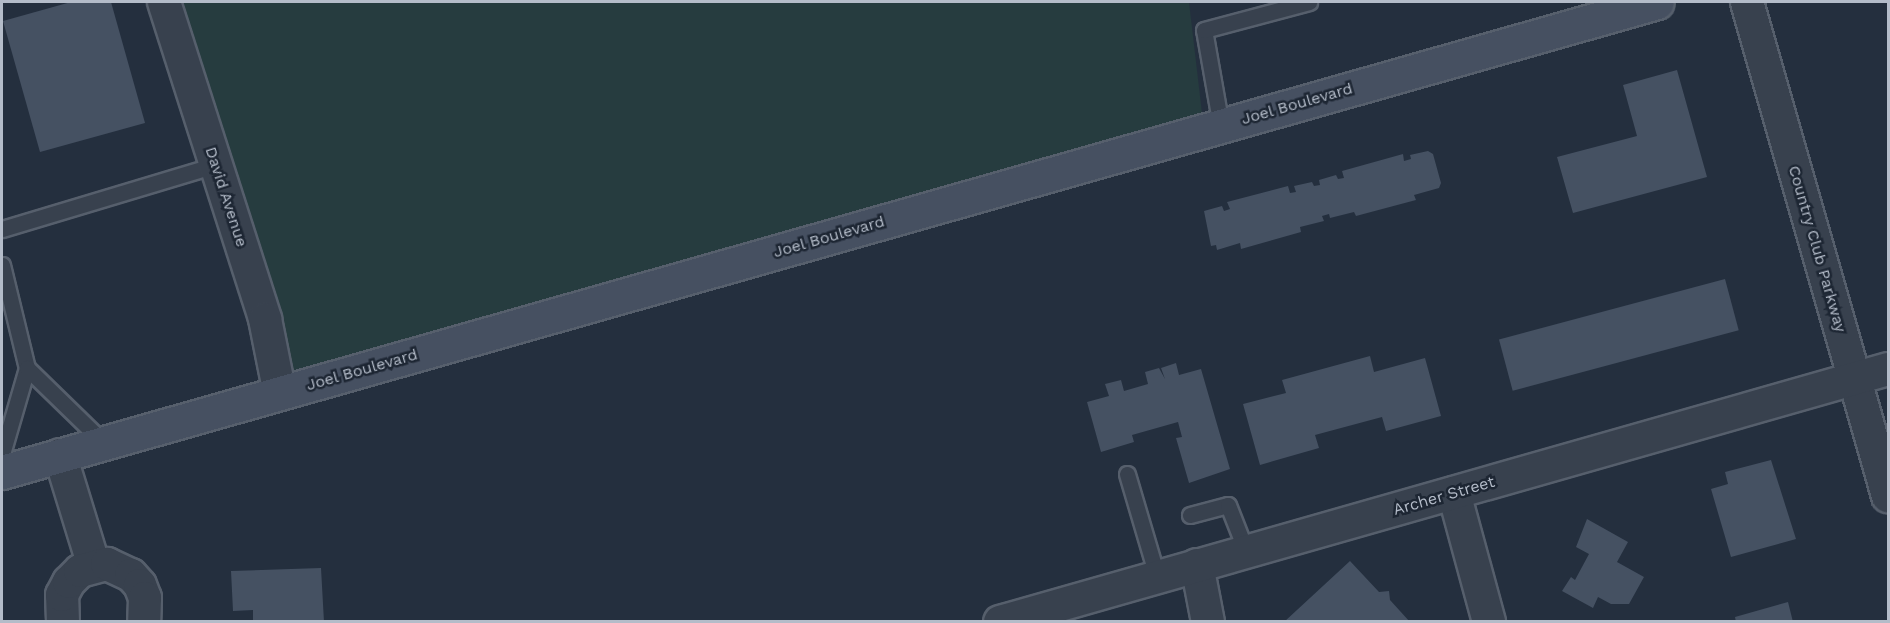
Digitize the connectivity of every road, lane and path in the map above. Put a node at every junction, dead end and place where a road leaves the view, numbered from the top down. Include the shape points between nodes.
1 (164, 2) edge
2 (1310, 2) edge
3 (1657, 2) edge
4 (1747, 2) edge
5 (1221, 126) junction
6 (216, 165) junction
7 (2, 229) edge
8 (2, 265) edge
9 (27, 368) junction
10 (1888, 369) edge
11 (1853, 379) junction
12 (280, 394) junction
13 (104, 443) junction
14 (2, 454) edge
15 (60, 455) junction
16 (2, 472) edge
17 (1127, 474) dead end
18 (1454, 493) junction
19 (1888, 496) edge
20 (1190, 514) dead end
21 (1246, 551) junction
22 (1197, 565) junction
23 (93, 566) junction
24 (1157, 576) junction
25 (63, 621) edge
26 (144, 621) edge
27 (1000, 621) edge
28 (1208, 621) edge
29 (1489, 621) edge

1 - 6 street, David Avenue
2 - 5 lane via 1204,30
3 - 5 main road, Joel Boulevard
4 - 11 street, Country Club Parkway
5 - 12 main road, Joel Boulevard
6 - 7 lane
6 - 12 street, David Avenue via 265,320
8 - 9 lane
9 - 13 lane
9 - 14 lane
10 - 11 street, Archer Street
11 - 18 street, Archer Street
11 - 19 street, Country Club Parkway
12 - 13 main road, Joel Boulevard
13 - 15 main road, Joel Boulevard
15 - 16 main road, Joel Boulevard
15 - 23 street
17 - 24 lane
18 - 21 street, Archer Street
18 - 29 street
20 - 21 lane via 1228,505
21 - 22 street, Archer Street
22 - 24 street, Archer Street
22 - 28 street
23 - 25 street via 69,582 62,595
23 - 26 street via 107,564 131,575 145,598
24 - 27 street, Archer Street

